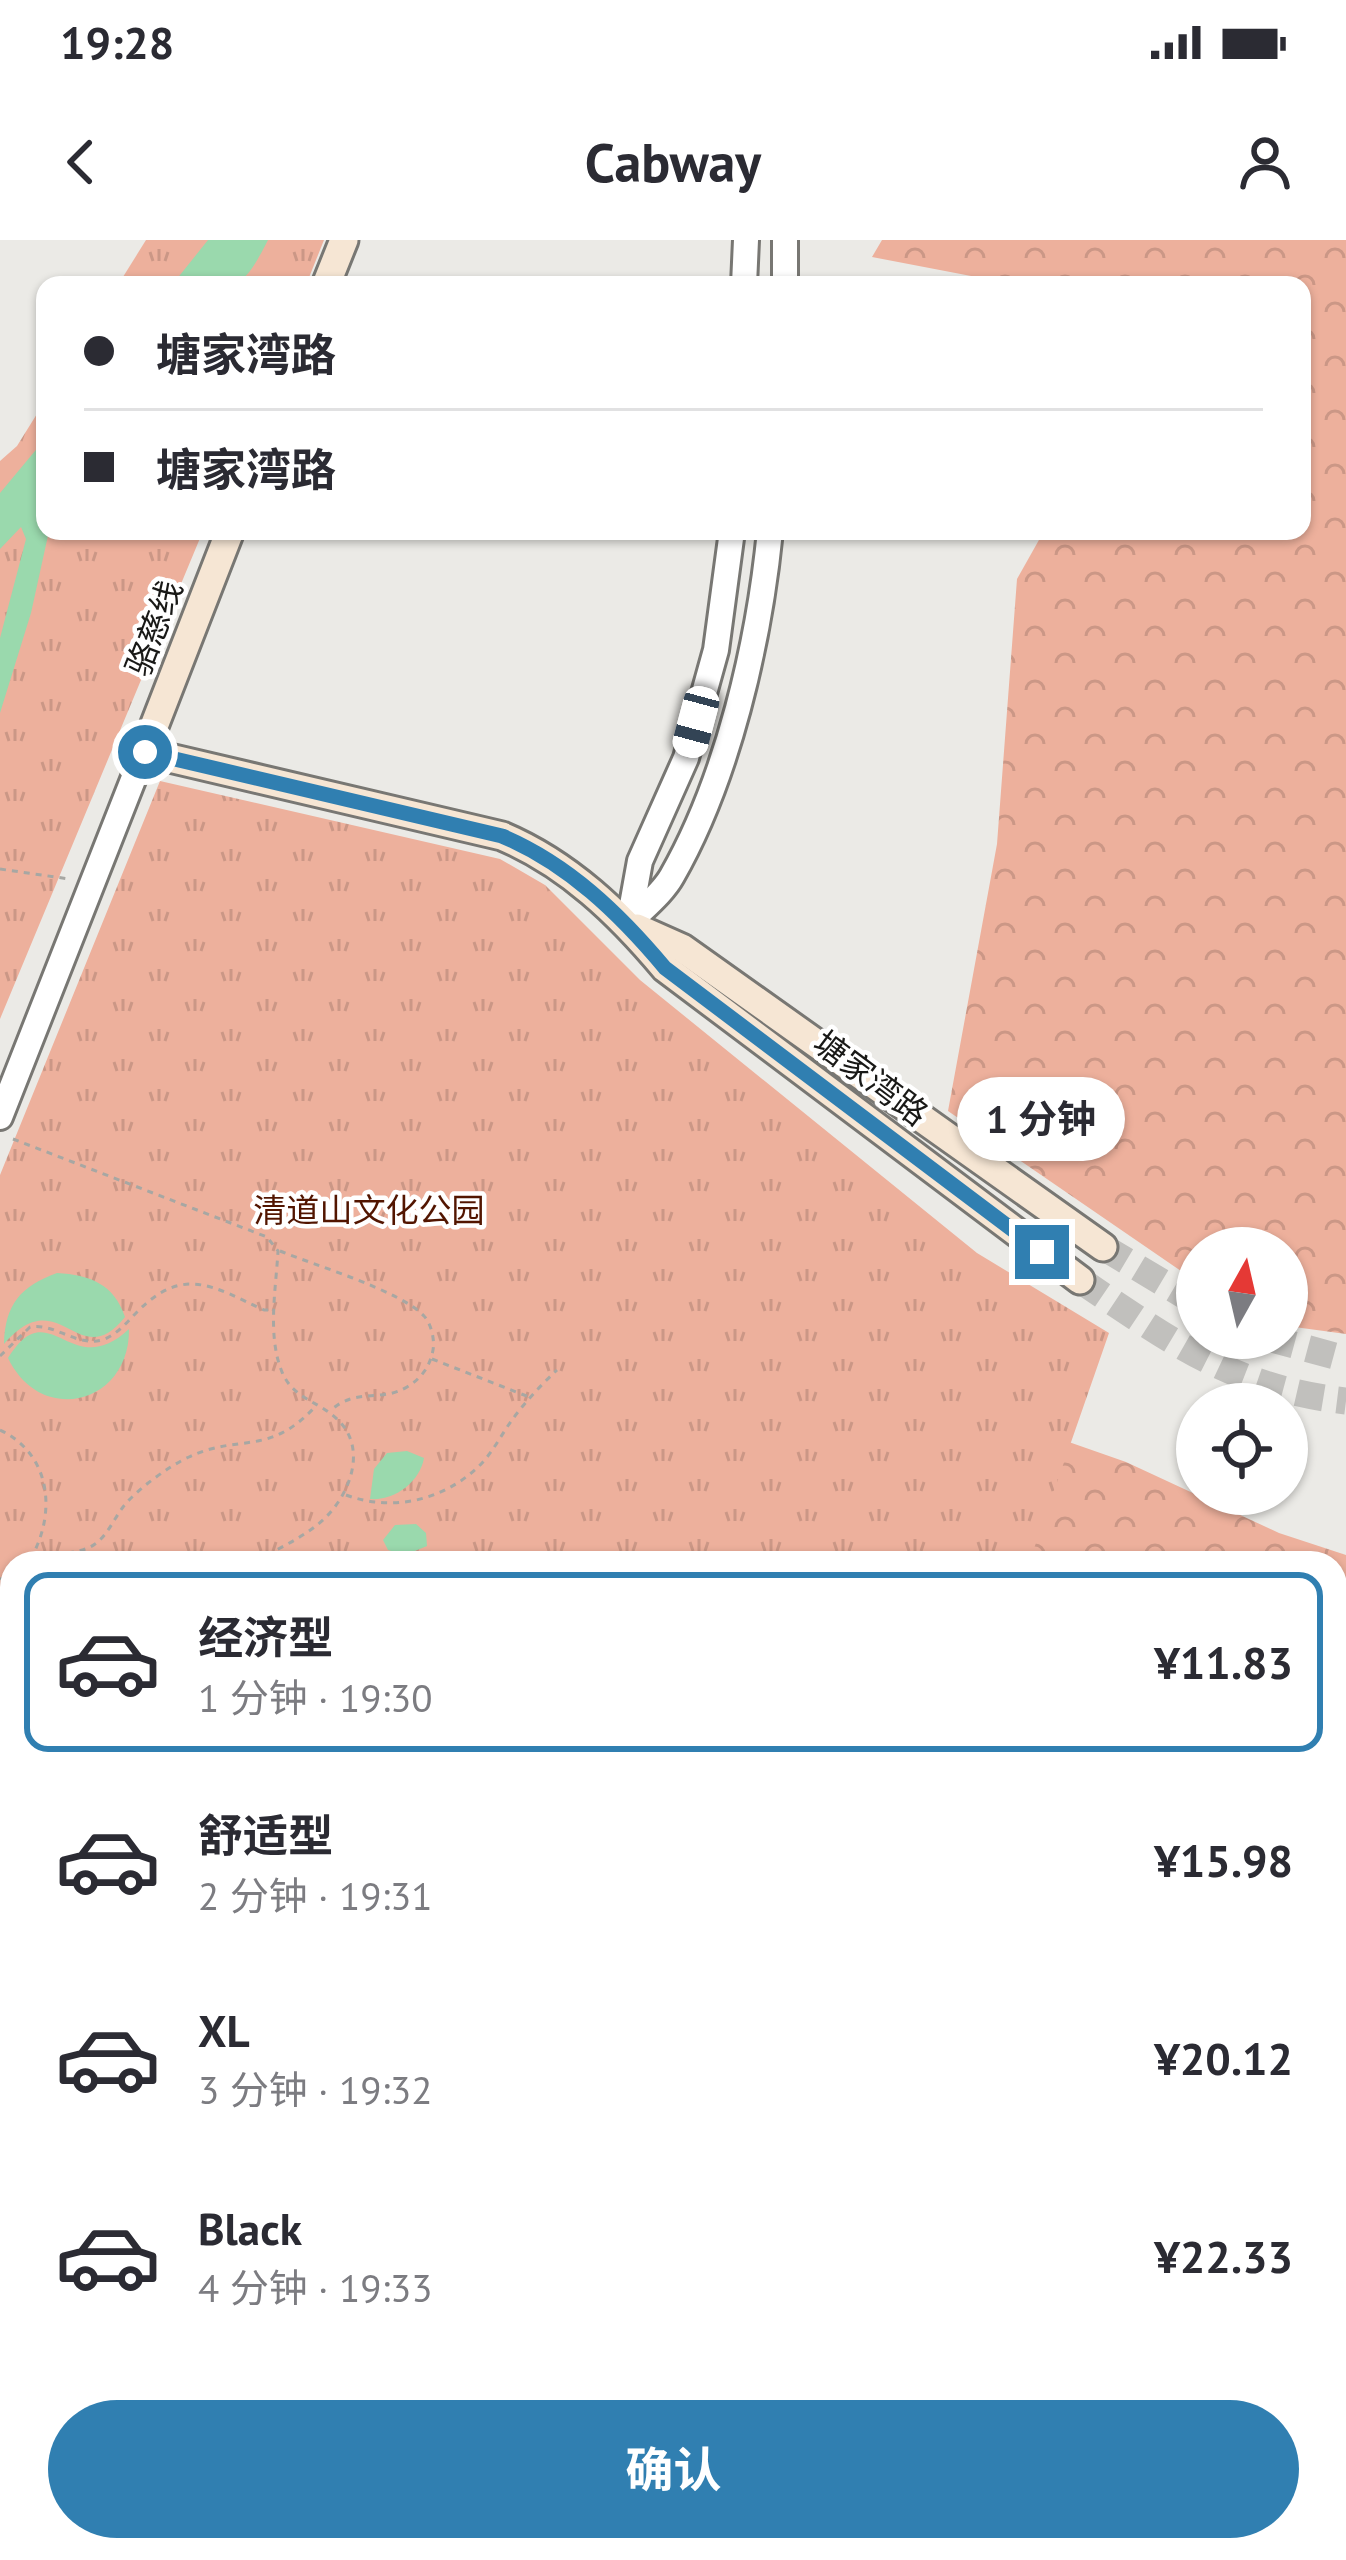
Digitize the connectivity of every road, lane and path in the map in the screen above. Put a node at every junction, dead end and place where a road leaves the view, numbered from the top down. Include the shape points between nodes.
1 (344, 240) edge
2 (746, 240) edge
3 (785, 240) edge
4 (330, 276) edge
5 (744, 276) edge
6 (785, 276) edge
7 (227, 540) edge
8 (731, 540) edge
9 (768, 540) edge
10 (145, 752) junction
11 (0, 868) edge
12 (93, 883) junction
13 (628, 924) junction
14 (0, 1117) edge
15 (0, 1134) edge
16 (1102, 1247) tunnel mouth
17 (278, 1251) junction
18 (1080, 1280) tunnel mouth
19 (273, 1310) junction
20 (0, 1356) edge
21 (431, 1358) junction
22 (557, 1370) dead end
23 (531, 1397) junction
24 (316, 1406) junction
25 (328, 1412) junction
26 (0, 1430) edge
27 (344, 1494) junction
28 (34, 1551) edge
29 (70, 1551) edge
30 (272, 1551) edge

1 - 4 main road
2 - 5 street
3 - 6 street
7 - 10 main road, 骆慈线
8 - 13 street via 716,650 686,758 640,861
9 - 13 street via 716,778 670,880
10 - 12 street
10 - 13 main road, 塘家湾路 via 502,836 555,862
11 - 12 path
12 - 14 street
13 - 16 main road, 塘家湾路 via 682,948
13 - 18 main road, 塘家湾路 via 665,968
15 - 17 path via 267,1237
17 - 19 path
17 - 21 path via 404,1301 427,1318
19 - 20 path via 218,1287 175,1285 105,1339 30,1327
19 - 24 path via 280,1368
21 - 23 path
21 - 25 path via 406,1388 352,1396
22 - 23 path
23 - 27 path via 479,1466 443,1492 396,1505
24 - 25 path
24 - 29 path via 275,1439 176,1464 141,1489 99,1542
25 - 27 path via 354,1448
26 - 28 path via 32,1453 44,1476
27 - 30 path via 320,1523

